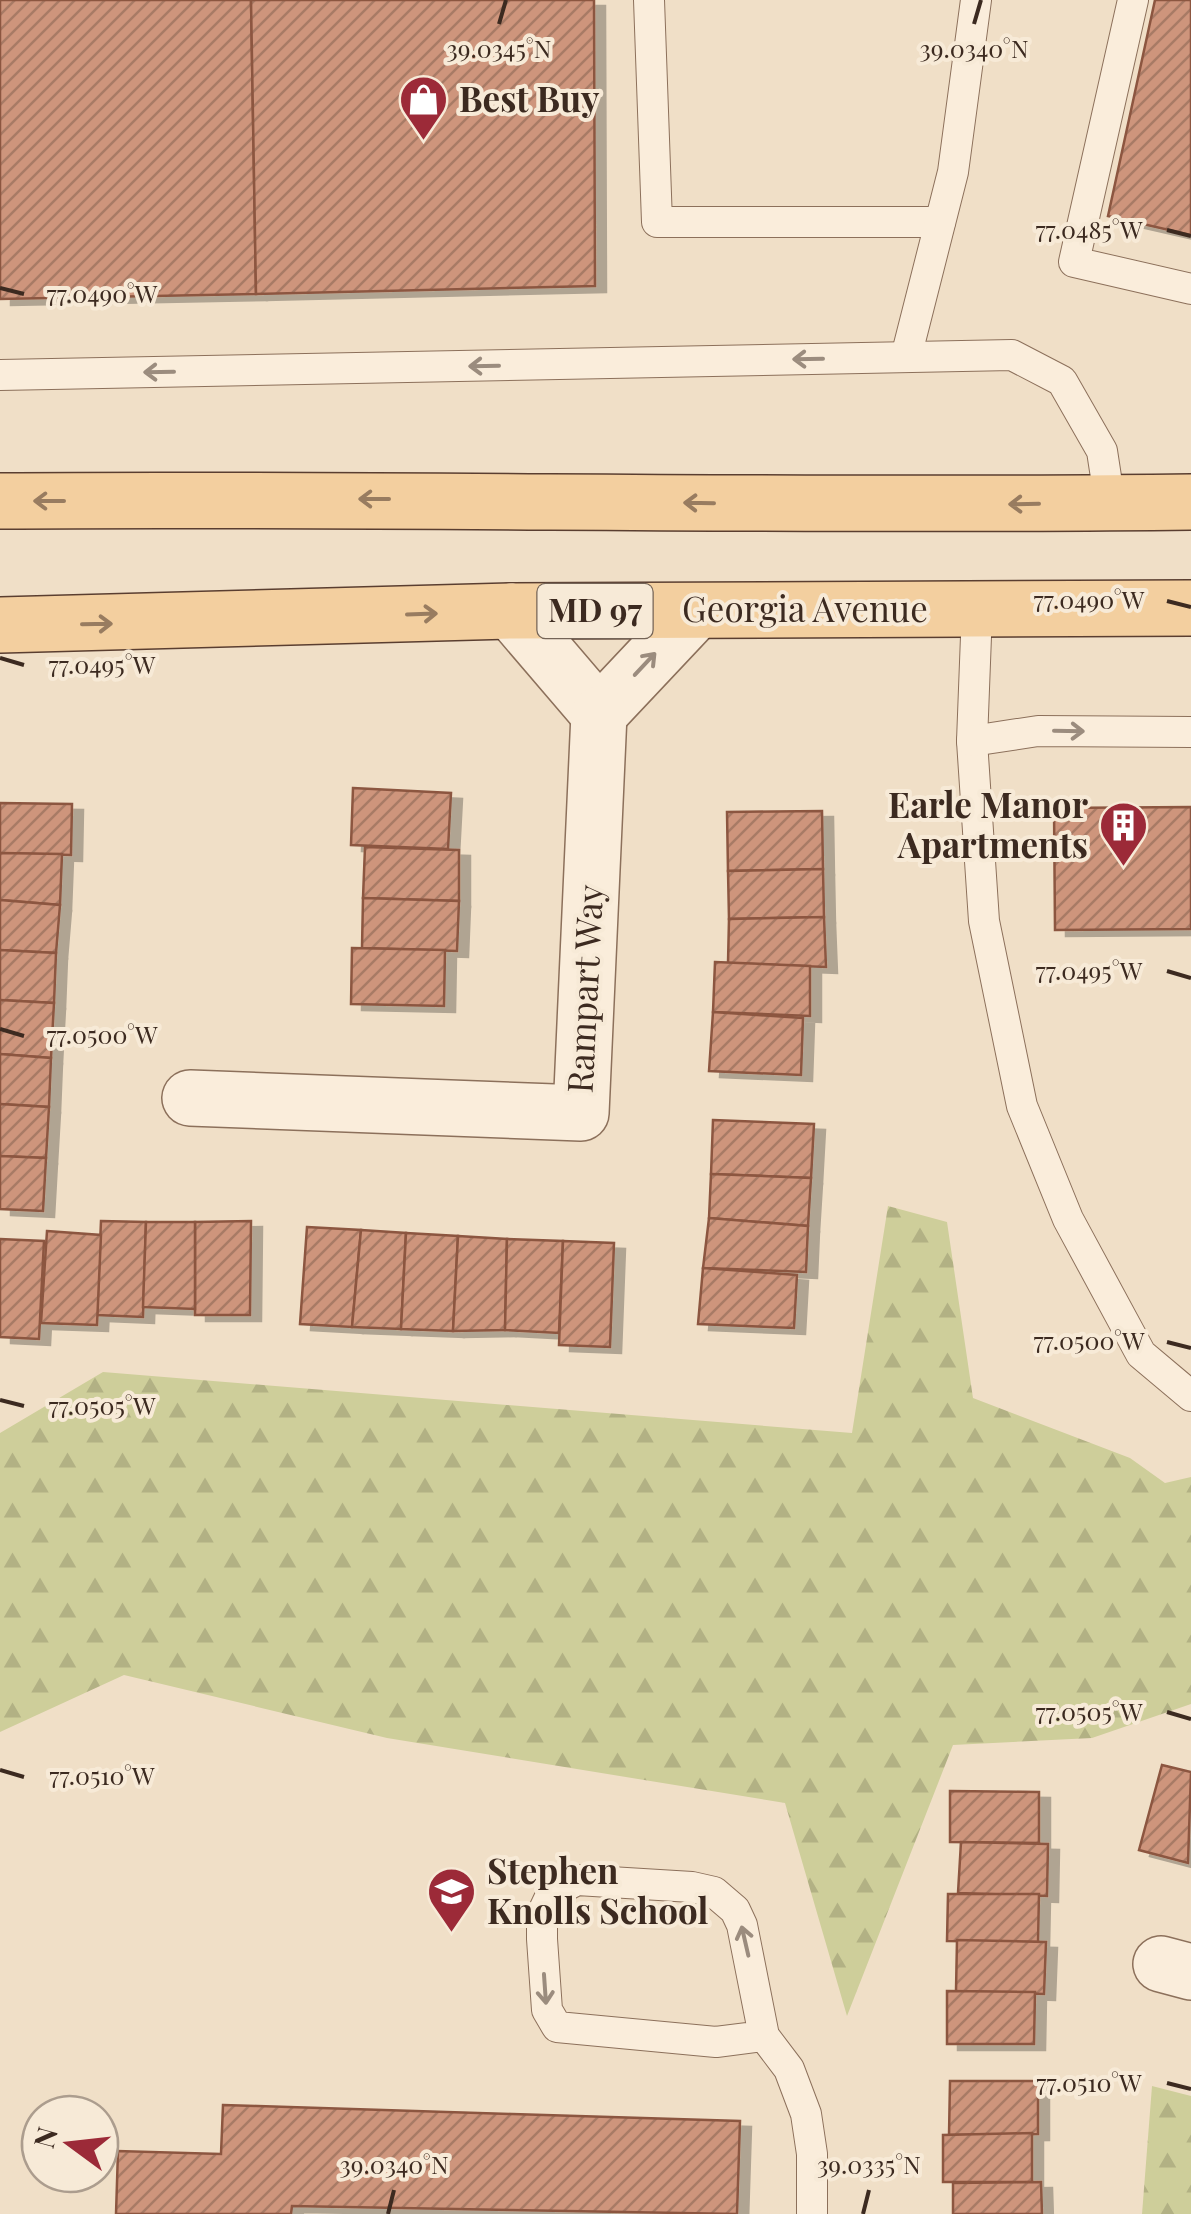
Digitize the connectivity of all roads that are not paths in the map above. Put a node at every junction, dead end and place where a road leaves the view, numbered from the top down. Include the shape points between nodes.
1 (648, 0) edge
2 (976, 0) edge
3 (1132, 0) edge
4 (940, 222) junction
5 (1191, 288) edge
6 (906, 357) junction
7 (0, 375) edge
8 (0, 501) edge
9 (1191, 502) edge
10 (1110, 503) junction
11 (1191, 608) edge
12 (977, 610) junction
13 (511, 611) junction
14 (696, 611) junction
15 (0, 626) edge
16 (598, 714) junction
17 (1191, 732) edge
18 (972, 741) junction
19 (190, 1098) dead end
20 (1191, 1396) edge
21 (764, 2036) junction
22 (812, 2214) edge

1 - 4 lane via 657,222
2 - 4 lane
3 - 5 lane via 1074,262
4 - 6 lane
6 -> 7 lane
6 - 10 lane via 1012,355 1062,381 1102,451
10 -> 8 main road
9 - 10 main road
11 - 12 main road, Georgia Avenue / MD 97
12 - 14 main road, Georgia Avenue / MD 97
12 - 18 lane
13 - 14 main road, Georgia Avenue / MD 97
15 -> 13 main road, Georgia Avenue / MD 97
13 - 16 street
16 -> 14 street
16 - 19 street, Rampart Way via 581,1113
18 -> 17 lane via 1038,730
18 - 20 lane via 984,921 1022,1106 1068,1219 1141,1354
21 -> 21 lane via 742,1926 714,1892 577,1880 552,1893 542,1914 542,1939 547,2010 558,2027 716,2042
21 - 22 lane via 789,2069 806,2114

